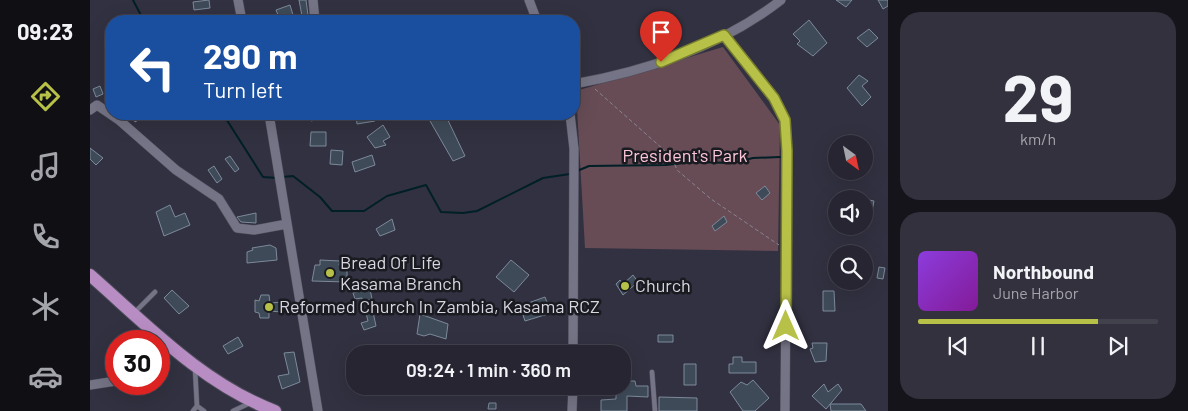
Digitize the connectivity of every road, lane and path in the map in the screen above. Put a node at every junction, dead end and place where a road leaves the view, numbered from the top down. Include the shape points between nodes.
1 (238, 0) edge
2 (313, 0) edge
3 (530, 0) edge
4 (780, 0) edge
5 (241, 15) edge
6 (314, 15) edge
7 (535, 15) edge
8 (724, 35) junction
9 (589, 81) junction
10 (580, 83) edge
11 (90, 110) edge
12 (105, 111) edge
13 (117, 120) edge
14 (270, 120) edge
15 (570, 120) edge
16 (287, 224) junction
17 (786, 249) junction
18 (90, 275) edge
19 (155, 292) dead end
20 (134, 313) junction
21 (573, 345) edge
22 (172, 347) joint
23 (195, 365) junction
24 (652, 372) dead end
25 (105, 383) edge
26 (90, 385) edge
27 (573, 395) edge
28 (254, 402) junction
29 (197, 406) junction
30 (193, 411) edge
31 (204, 411) edge
32 (233, 411) edge
33 (275, 411) edge
34 (318, 411) edge
35 (572, 411) edge
36 (655, 411) edge
37 (785, 411) edge

1 - 5 street
2 - 6 street
3 - 7 street
4 - 8 street
8 - 9 street via 645,68
8 - 17 street via 774,98 785,120
9 - 10 street
9 - 17 path via 711,199
11 - 12 street via 97,105
13 - 16 street via 219,199 237,228 254,230
14 - 16 street
15 - 21 street via 574,168
16 - 34 street
17 - 37 street
18 - 20 main road
19 - 20 lane
20 - 22 main road
22 - 23 main road
23 - 28 main road
23 - 29 lane
24 - 36 lane
25 - 26 street
27 - 35 street
28 - 32 lane
28 - 33 main road
29 - 30 lane
29 - 31 lane

